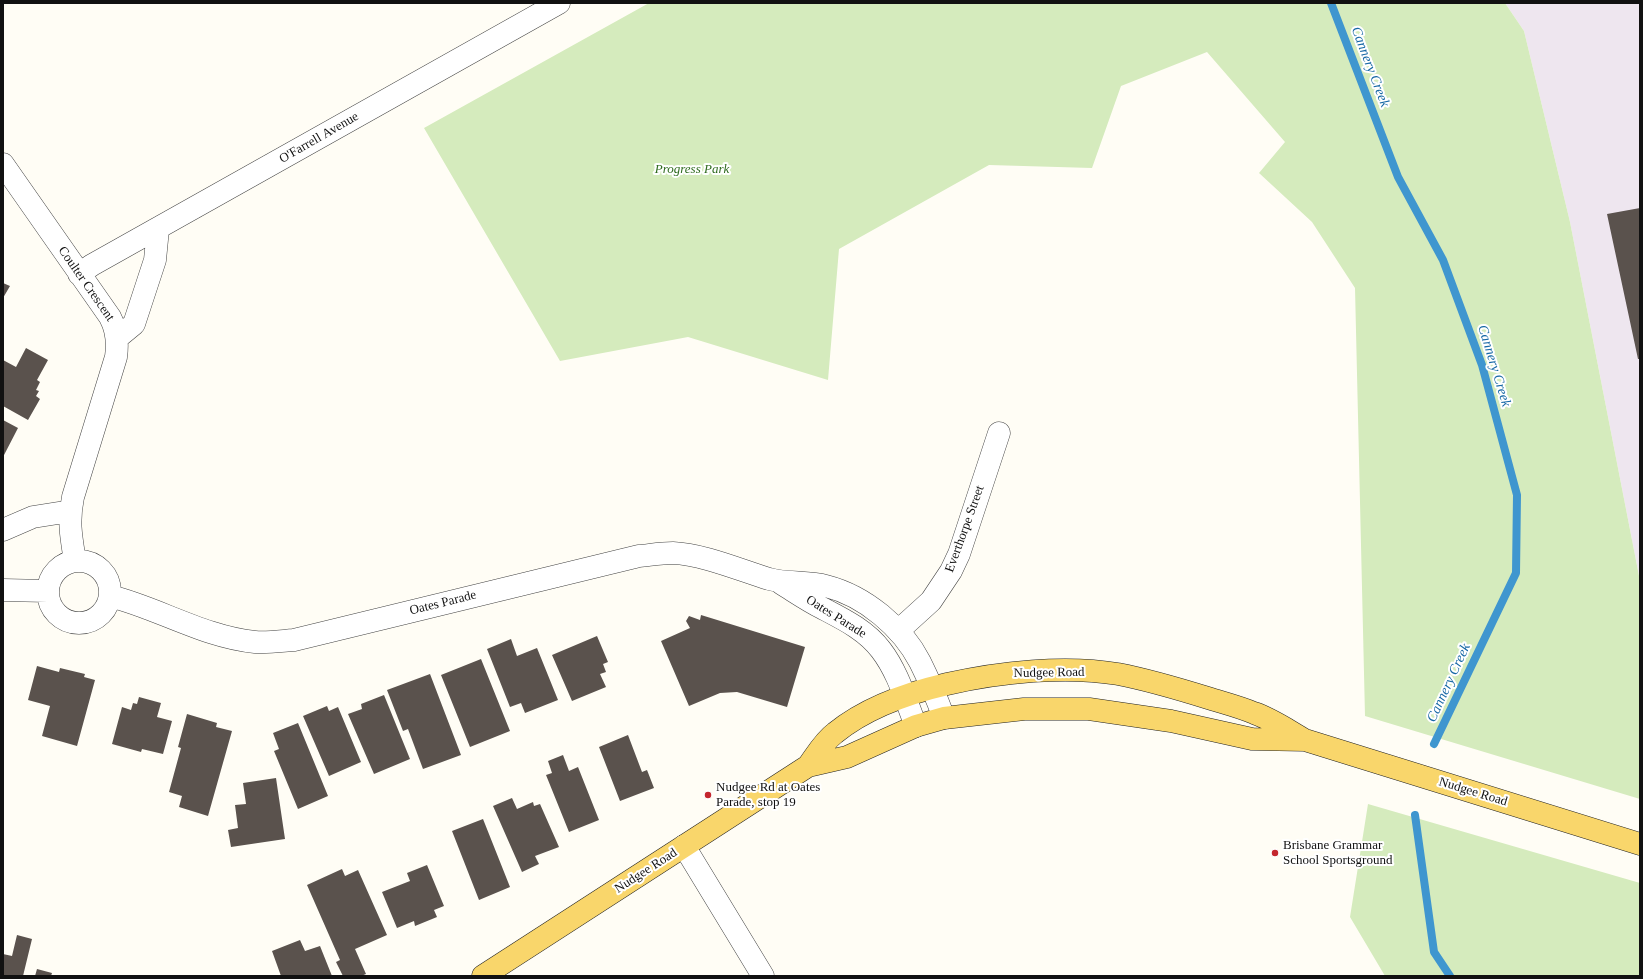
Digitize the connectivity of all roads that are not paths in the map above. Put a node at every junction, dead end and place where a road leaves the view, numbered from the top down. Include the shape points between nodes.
1 (560, 3) edge
2 (3, 164) edge
3 (158, 229) junction
4 (79, 274) junction
5 (117, 338) junction
6 (999, 433) dead end
7 (71, 511) junction
8 (3, 530) edge
9 (75, 561) junction
10 (780, 582) junction
11 (3, 590) edge
12 (48, 591) junction
13 (110, 596) junction
14 (898, 631) junction
15 (932, 688) junction
16 (904, 696) junction
17 (944, 718) junction
18 (916, 726) junction
19 (1305, 740) junction
20 (808, 766) junction
21 (1640, 844) edge
22 (684, 846) junction
23 (483, 976) edge
24 (763, 976) edge

1 - 3 street, O'Farrell Avenue
2 - 4 street, Coulter Crescent
3 - 4 street, O'Farrell Avenue
3 - 5 street via 155,260 134,324
4 - 5 street, Coulter Crescent via 110,317
5 - 7 street, Coulter Crescent via 116,358
6 - 14 street, Everthorpe Street via 951,572 931,601
7 - 8 street via 33,517
7 - 9 street, Coulter Crescent via 70,532
9 - 12 street via 66,563 53,575
9 - 13 street via 93,564 101,570 110,586
10 - 13 street, Oates Parade via 689,555 652,555 294,640 274,642 249,641 220,634
10 - 14 street, Oates Parade via 825,586 846,593 880,613
10 - 16 street, Oates Parade via 821,608 840,616 871,639 890,664
11 - 12 street
12 - 13 street via 55,610 62,617 77,622 101,614
14 - 15 street, Oates Parade via 920,661
15 - 16 main road, Nudgee Road
15 - 17 street, Oates Parade
15 - 19 main road, Nudgee Road via 997,674 1067,670 1117,674 1164,684 1255,713
16 - 18 street, Oates Parade
16 - 20 main road, Nudgee Road via 855,719 833,734
17 - 18 main road, Nudgee Road
17 - 19 main road, Nudgee Road via 1024,709 1089,709 1171,721 1252,739
18 - 20 main road, Nudgee Road via 847,757
19 - 21 main road, Nudgee Road
20 - 22 main road, Nudgee Road
22 - 23 main road, Nudgee Road
22 - 24 street

